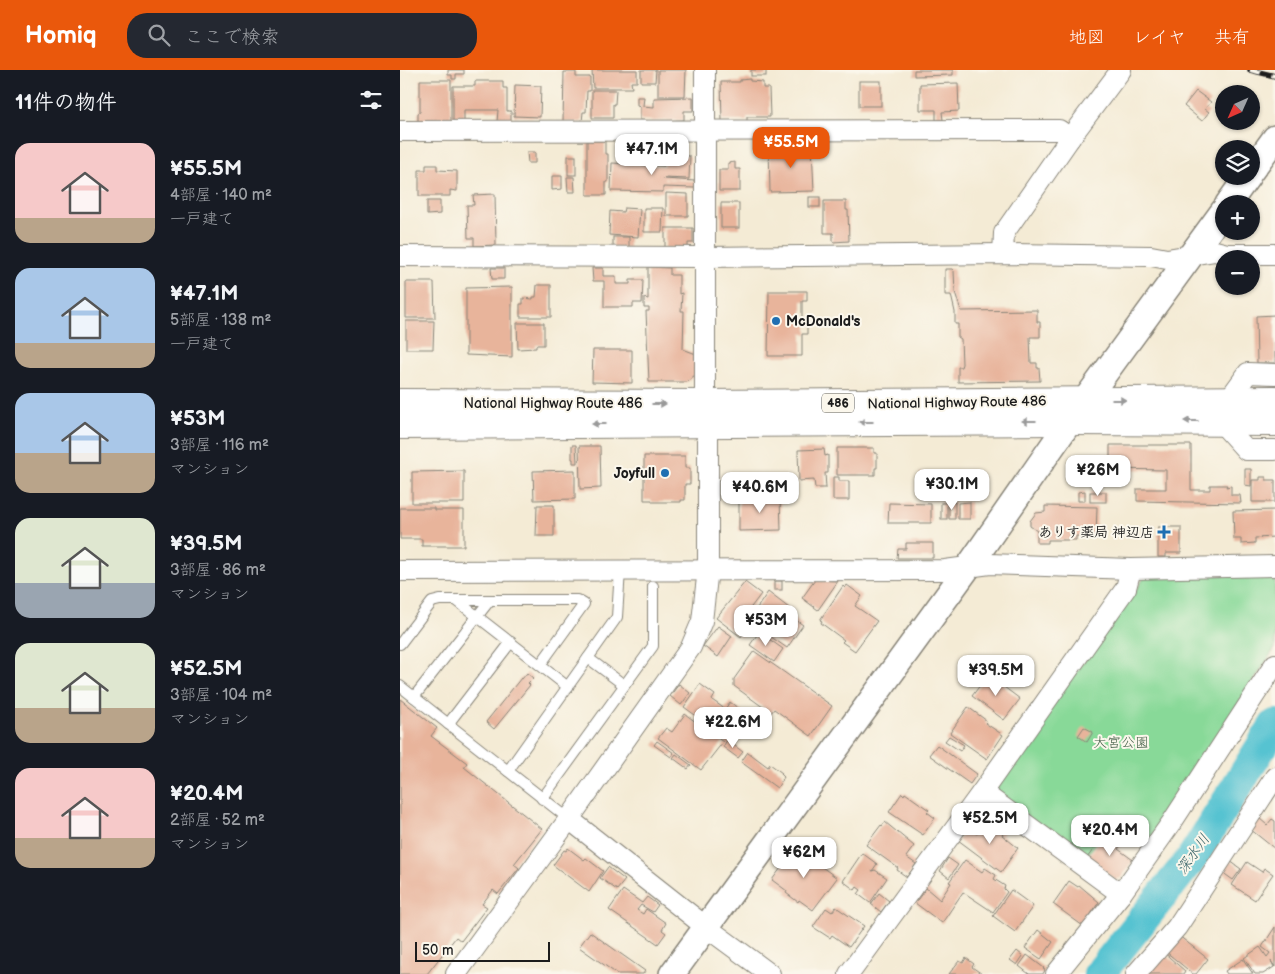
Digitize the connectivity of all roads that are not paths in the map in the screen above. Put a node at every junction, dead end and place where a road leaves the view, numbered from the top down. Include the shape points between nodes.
1 (705, 70) edge
2 (1121, 70) edge
3 (705, 130) junction
4 (400, 131) edge
5 (1070, 138) junction
6 (1275, 138) edge
7 (1260, 159) edge
8 (1215, 222) edge
9 (1003, 254) junction
10 (1275, 254) edge
11 (1191, 255) junction
12 (400, 256) edge
13 (706, 257) junction
14 (1275, 374) edge
15 (1275, 400) edge
16 (400, 403) edge
17 (1224, 410) junction
18 (1078, 411) junction
19 (706, 414) junction
20 (1275, 422) edge
21 (400, 425) edge
22 (1275, 450) edge
23 (969, 566) junction
24 (1275, 566) edge
25 (708, 569) junction
26 (1131, 569) junction
27 (620, 570) junction
28 (400, 571) edge
29 (653, 586) dead end
30 (456, 600) junction
31 (490, 600) junction
32 (477, 616) junction
33 (512, 642) junction
34 (400, 644) edge
35 (588, 658) junction
36 (1275, 664) edge
37 (540, 665) junction
38 (624, 685) junction
39 (400, 686) edge
40 (568, 687) junction
41 (414, 697) junction
42 (448, 724) junction
43 (508, 771) junction
44 (1275, 777) edge
45 (982, 792) junction
46 (542, 799) junction
47 (569, 819) junction
48 (1121, 894) junction
49 (706, 928) junction
50 (456, 974) edge
51 (672, 974) edge
52 (770, 974) edge
53 (849, 974) edge
54 (1056, 974) edge
55 (1136, 974) edge

1 - 3 street
2 - 5 street
3 - 4 street
3 - 5 street via 1059,130
3 - 13 street
5 - 9 street via 1004,233
6 - 7 street
8 - 11 street
9 - 11 street via 1168,259
9 - 13 street
10 - 11 street via 1215,251
11 - 18 street
12 - 13 street
13 - 19 street
14 - 17 street via 1248,373
15 - 17 highway, National Highway Route 486 / 486
16 -> 19 highway, National Highway Route 486 / 486
17 - 18 highway, National Highway Route 486 / 486
17 - 20 highway, National Highway Route 486 / 486
17 - 22 street via 1246,450
18 - 19 highway, National Highway Route 486 / 486
18 - 23 street
19 -> 21 highway, National Highway Route 486 / 486
19 - 25 street
23 - 25 street via 945,570
23 - 26 street
23 - 49 street
24 - 26 street
25 - 27 street
25 - 47 street via 702,621 691,647
26 - 45 street via 1126,588
27 - 28 street
27 - 35 lane via 618,617
29 - 38 lane via 652,646
30 - 31 lane
30 - 32 lane
30 - 34 lane via 432,602
31 - 32 lane
31 - 37 lane via 577,600 584,604
32 - 33 lane
32 - 41 lane
33 - 37 lane
33 - 42 lane
35 - 38 lane
35 - 40 lane
36 - 48 street
37 - 40 lane
38 - 46 lane
39 - 41 lane
40 - 43 lane
41 - 42 lane
42 - 43 lane
43 - 46 lane
44 - 55 street via 1177,927
45 - 48 street
45 - 53 street
46 - 47 lane
47 - 49 street
47 - 50 street
48 - 54 street
49 - 51 street
49 - 52 street

